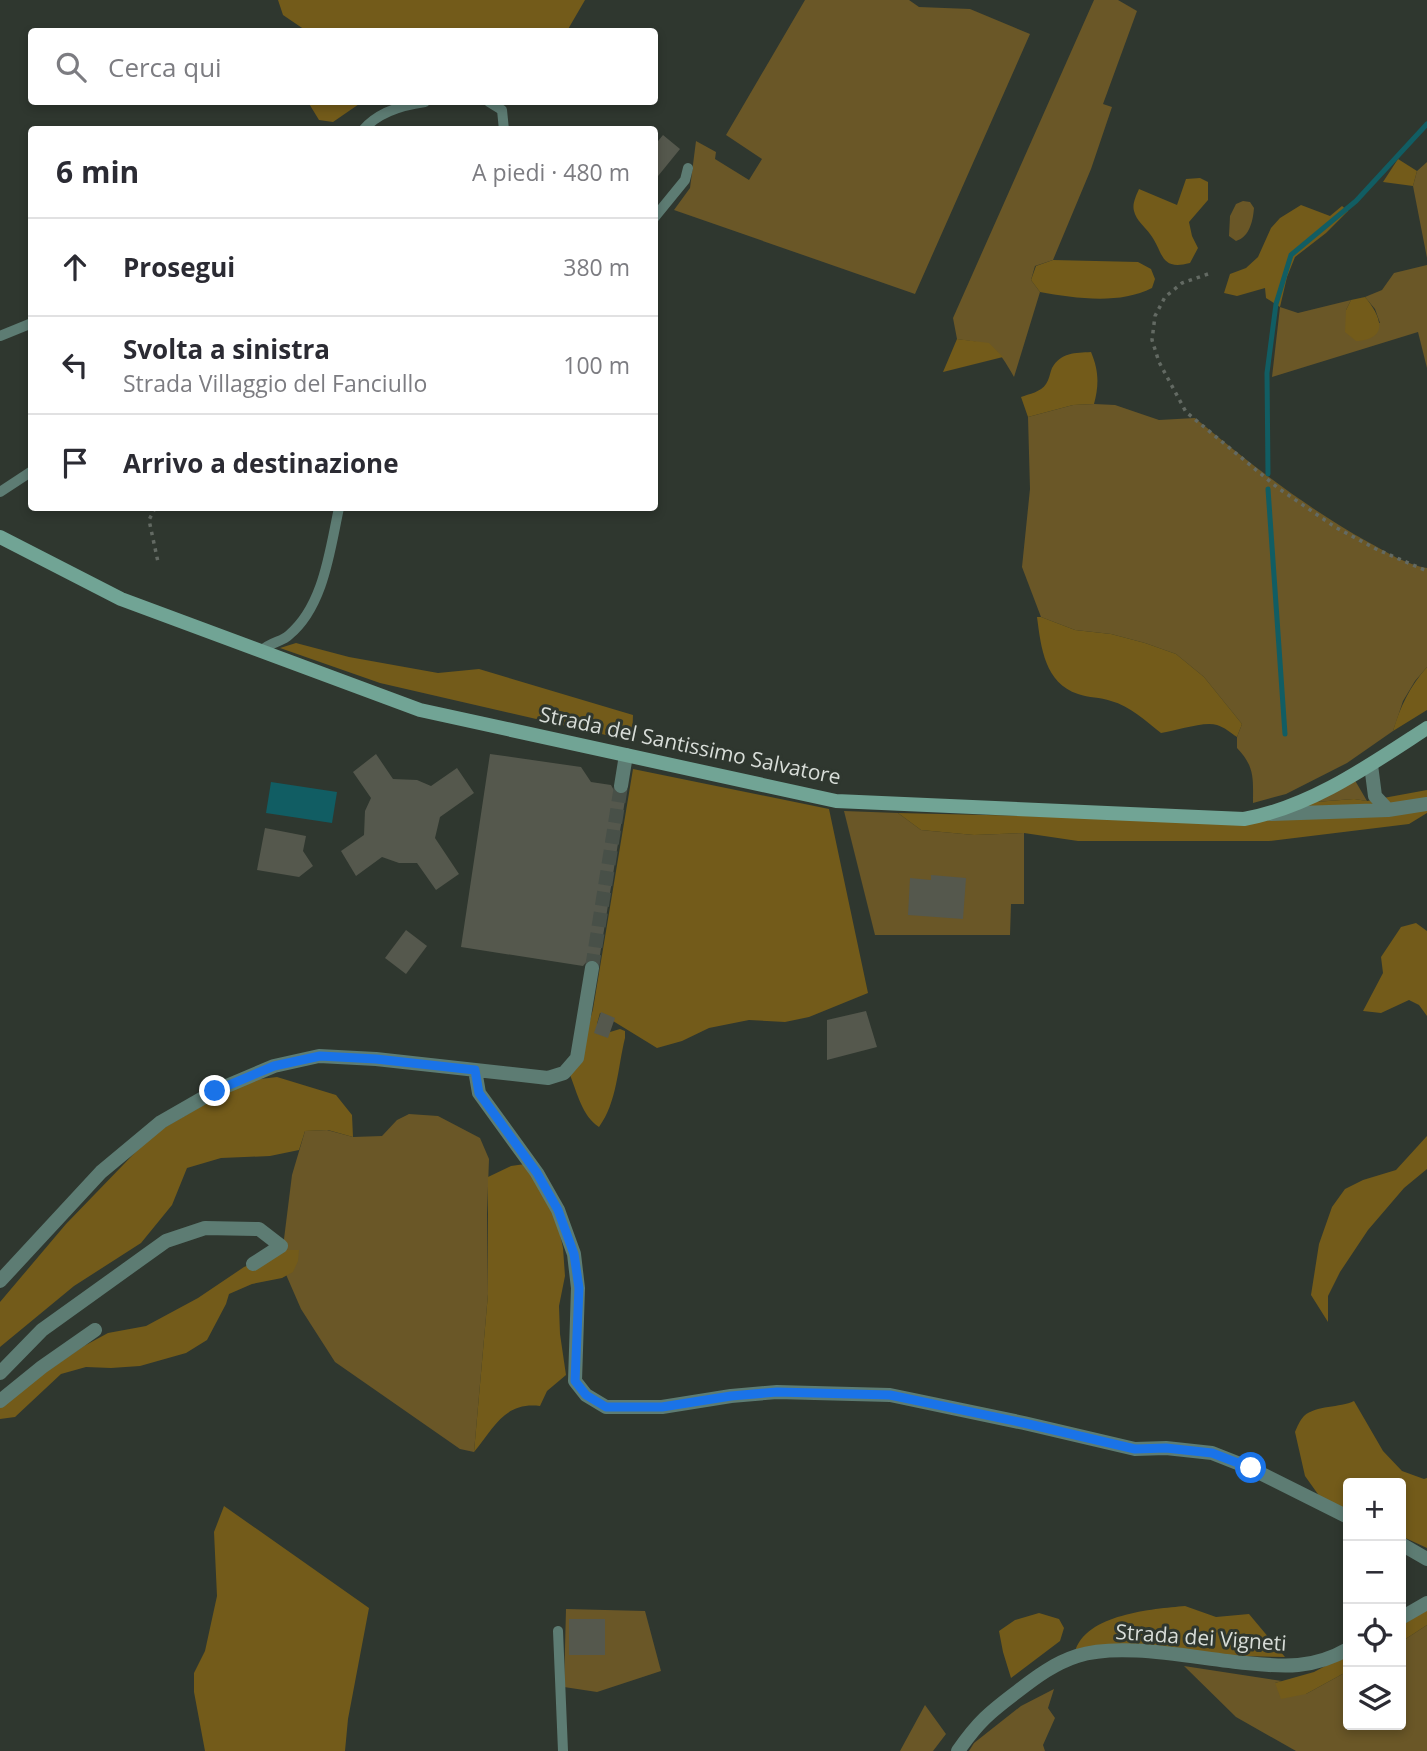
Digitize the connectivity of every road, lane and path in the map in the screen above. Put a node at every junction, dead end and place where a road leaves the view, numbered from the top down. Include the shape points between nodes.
1 (406, 105) edge
2 (494, 105) edge
3 (366, 126) edge
4 (504, 126) edge
5 (688, 168) dead end
6 (658, 213) edge
7 (1208, 274) dead end
8 (28, 325) edge
9 (0, 336) edge
10 (28, 474) edge
11 (0, 492) edge
12 (154, 511) edge
13 (339, 511) edge
14 (0, 537) edge
15 (158, 562) dead end
16 (1427, 571) edge
17 (261, 651) junction
18 (1427, 728) edge
19 (626, 755) junction
20 (1371, 765) junction
21 (621, 786) tunnel mouth
22 (1427, 804) edge
23 (1388, 810) junction
24 (1269, 814) junction
25 (592, 968) tunnel mouth
26 (475, 1070) junction
27 (253, 1264) dead end
28 (0, 1281) edge
29 (95, 1330) dead end
30 (0, 1373) edge
31 (0, 1401) edge
32 (1343, 1514) edge
33 (1406, 1547) edge
34 (1427, 1559) edge
35 (1427, 1602) edge
36 (1406, 1615) edge
37 (558, 1631) dead end
38 (1343, 1652) edge
39 (563, 1751) edge
40 (958, 1751) edge

1 - 3 lane
2 - 4 lane via 502,110
5 - 6 lane via 685,180
7 - 16 path via 1182,283 1165,297 1155,316 1152,340 1159,362 1186,412 1278,488 1335,527
8 - 9 lane
10 - 11 lane
12 - 15 path via 149,520
13 - 17 lane via 316,596 287,638 271,642
14 - 17 street, Strada del Santissimo Salvatore via 121,599
17 - 19 street, Strada del Santissimo Salvatore via 420,710
18 - 20 street, Strada del Santissimo Salvatore
19 - 21 street
19 - 24 street, Strada del Santissimo Salvatore via 836,801 1244,819
20 - 23 street via 1375,796
20 - 24 street, Strada del Santissimo Salvatore
22 - 23 street
23 - 24 street
25 - 26 street via 577,1058 564,1073 548,1078
26 - 28 street via 320,1056 274,1066 215,1091 161,1122 100,1172
26 - 32 street via 479,1093 558,1210 574,1254 579,1288 575,1381 586,1395 606,1407 662,1407 777,1392 890,1395 1135,1449 1212,1453
27 - 30 street via 281,1246 259,1229 205,1228 166,1241 42,1330
29 - 31 street
33 - 34 street
35 - 36 street
37 - 39 lane
38 - 40 street, Strada dei Vigneti via 1289,1667 1138,1651 1078,1656 1036,1677 985,1716

